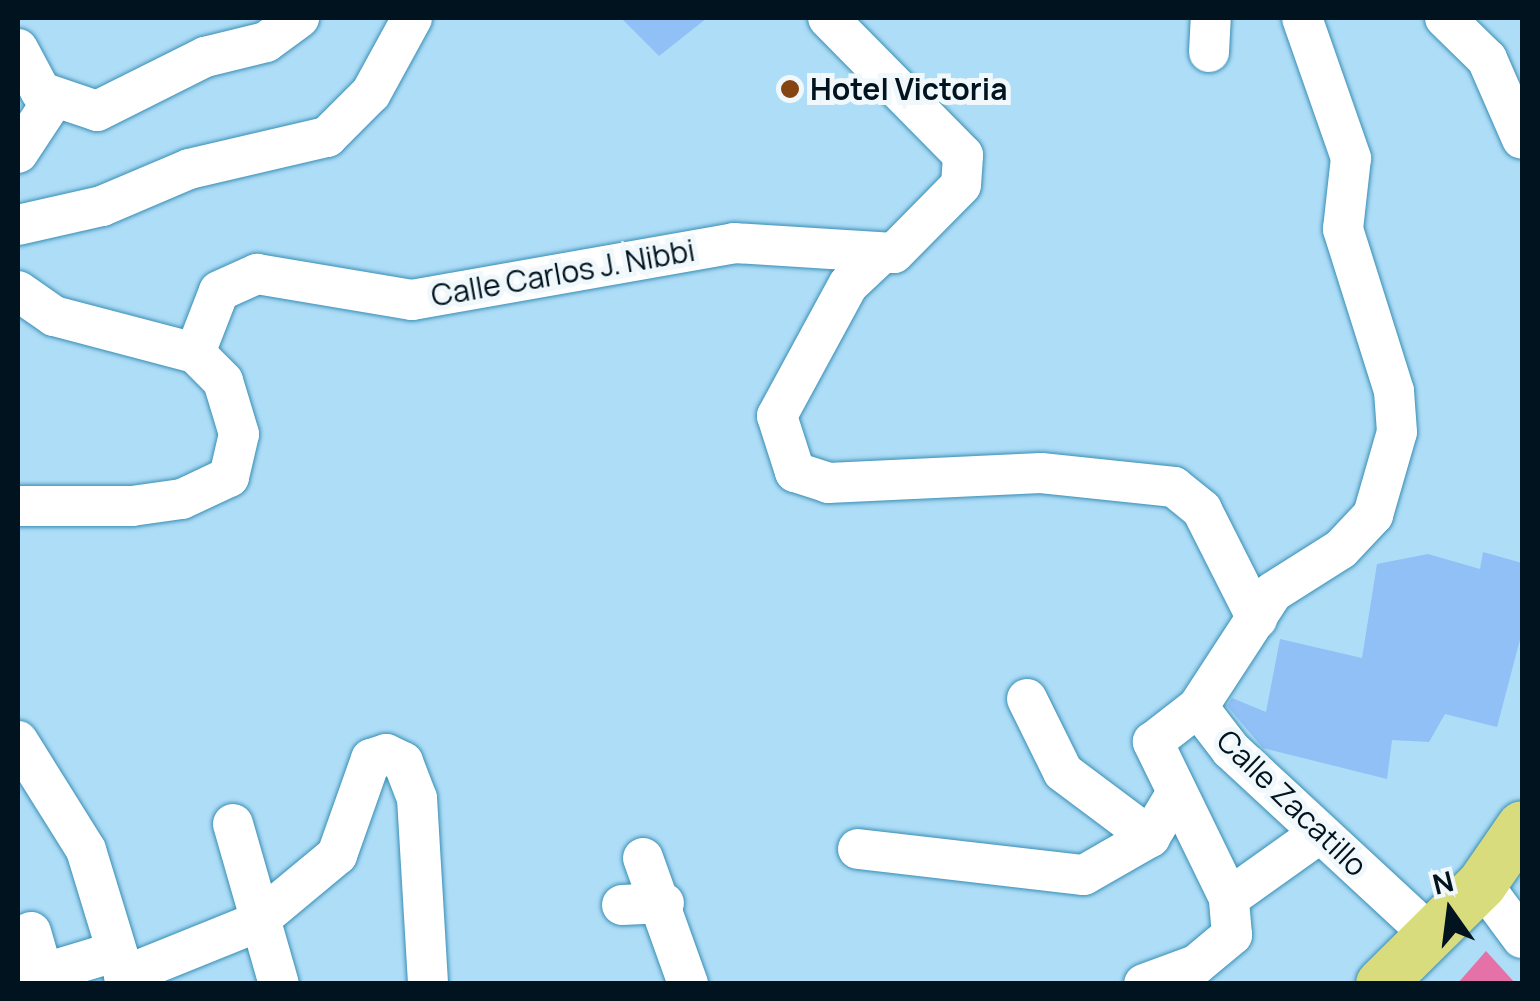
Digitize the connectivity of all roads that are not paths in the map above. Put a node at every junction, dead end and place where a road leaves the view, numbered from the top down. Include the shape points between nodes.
1 (299, 18) edge
2 (412, 18) edge
3 (828, 18) edge
4 (1302, 18) edge
5 (1444, 18) edge
6 (18, 49) edge
7 (53, 100) junction
8 (1522, 138) edge
9 (18, 153) edge
10 (18, 225) edge
11 (843, 270) junction
12 (18, 291) edge
13 (195, 353) junction
14 (18, 506) edge
15 (1257, 619) junction
16 (1028, 699) dead end
17 (1198, 707) junction
18 (18, 741) edge
19 (1176, 794) junction
20 (233, 824) dead end
21 (1522, 826) edge
22 (1320, 834) junction
23 (1150, 837) junction
24 (858, 849) dead end
25 (643, 858) dead end
26 (1482, 884) junction
27 (1229, 898) junction
28 (664, 903) junction
29 (622, 906) dead end
30 (255, 923) junction
31 (30, 932) dead end
32 (1433, 936) junction
33 (1522, 938) edge
34 (122, 971) edge
35 (36, 981) edge
36 (279, 984) edge
37 (428, 984) edge
38 (688, 984) edge
39 (1144, 984) edge
40 (1382, 984) edge

1 - 7 street via 266,42 205,57 97,111
2 - 10 street via 371,93 327,137 188,168 102,206
3 - 11 street, Calle Carlos J. Nibbi via 966,169 918,238
4 - 15 street, Calle Zacatillo via 1351,158 1343,230 1394,392 1397,432 1373,515 1340,549 1288,579
5 - 8 street via 1486,59
6 - 7 street
7 - 9 street
11 - 13 street, Calle Carlos J. Nibbi via 734,243 412,300 257,274 219,291
11 - 15 street via 777,416 794,472 828,483 1041,473 1158,482 1202,510
12 - 13 street via 54,316
13 - 14 street via 224,381 239,434 228,477 182,499 132,506
15 - 17 street, Calle Zacatillo
16 - 23 street via 1063,772
17 - 19 street, Calle Zacatillo via 1153,742
17 - 22 street, Calle Zacatillo
18 - 34 street via 86,850
19 - 23 street
19 - 27 street, Calle Zacatillo
20 - 30 street
21 - 26 main road
22 - 27 street
22 - 32 street, Calle Zacatillo
23 - 24 street via 1084,876 1048,878
25 - 28 street
26 - 32 main road
26 - 33 street
27 - 39 street via 1232,935 1196,965
28 - 29 street
28 - 38 street
30 - 34 street
30 - 36 street
30 - 37 street via 337,855 370,759 386,754 402,762 417,798
31 - 35 street
32 - 40 main road
34 - 35 street

